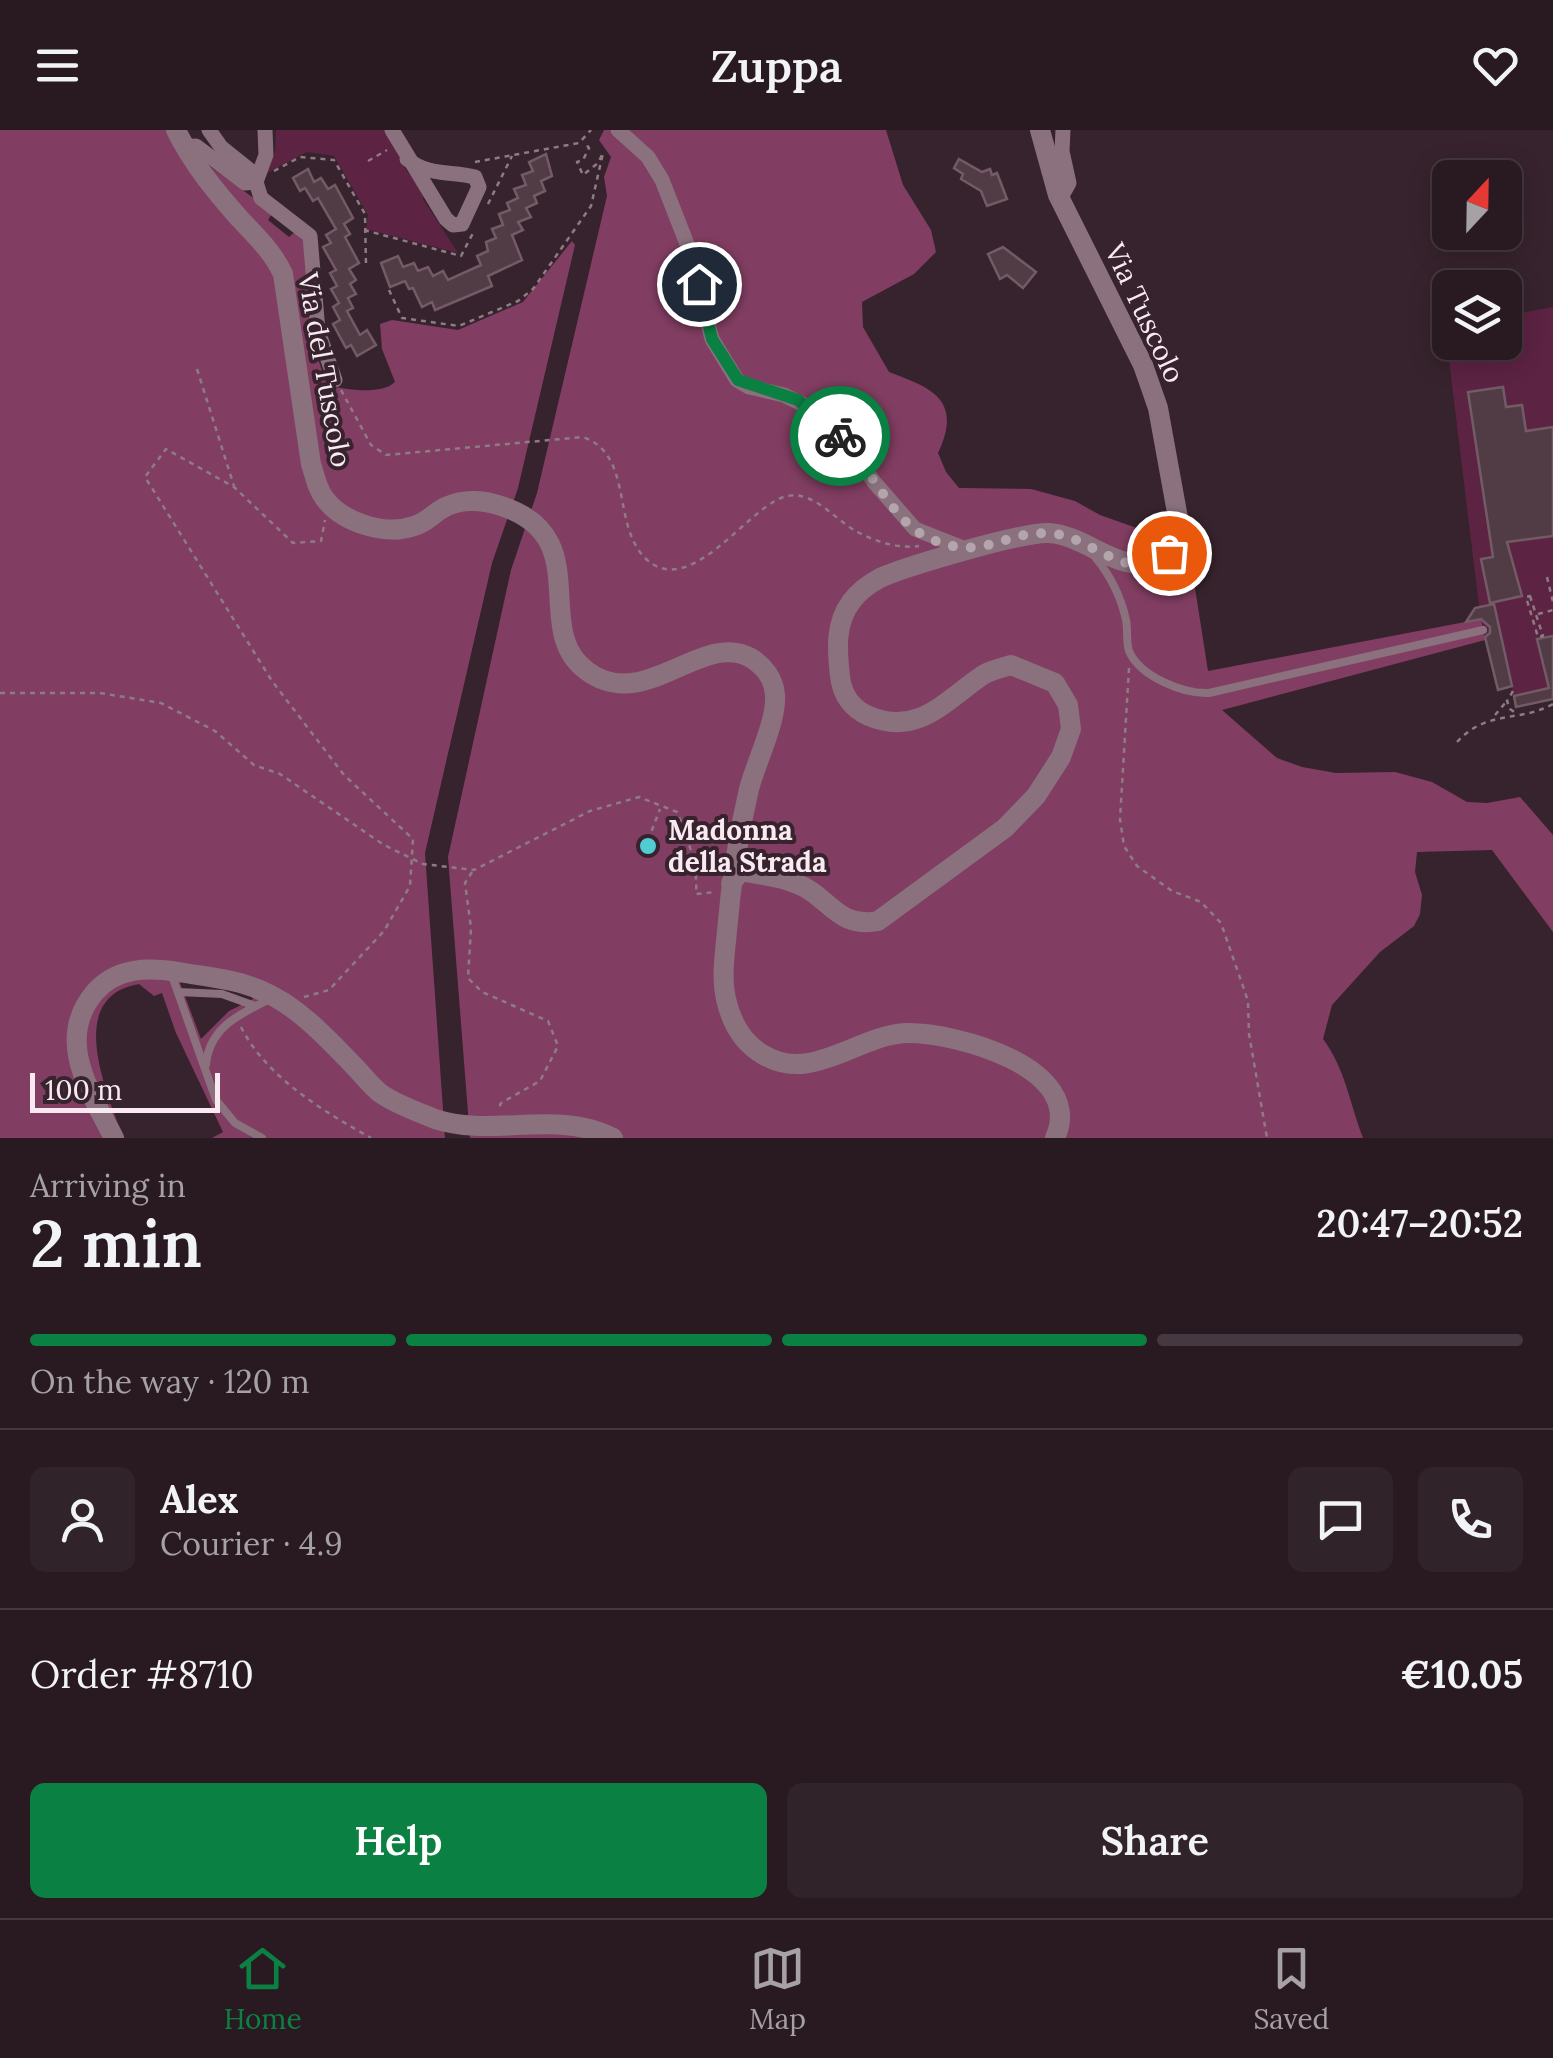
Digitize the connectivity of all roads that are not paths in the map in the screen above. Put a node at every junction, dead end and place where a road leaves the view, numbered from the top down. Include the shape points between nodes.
1 (209, 130) edge
2 (265, 130) edge
3 (618, 130) edge
4 (1040, 130) edge
5 (1064, 130) edge
6 (392, 131) edge
7 (180, 138) edge
8 (407, 159) junction
9 (256, 179) junction
10 (1060, 199) junction
11 (335, 380) road end
12 (1068, 536) junction
13 (970, 551) junction
14 (1483, 630) dead end
15 (736, 852) junction
16 (732, 878) junction
17 (778, 879) junction
18 (729, 912) junction
19 (170, 971) junction
20 (178, 992) junction
21 (270, 1002) junction
22 (205, 1070) junction
23 (114, 1138) edge
24 (262, 1138) edge
25 (613, 1138) edge
26 (1054, 1138) edge

1 - 9 street
2 - 9 street via 266,154
3 - 13 street via 662,180 689,249 712,339 729,370 742,384 784,394 812,410 852,448 916,529
4 - 10 street, Via Tuscolo
5 - 10 street via 1069,183
6 - 8 street
7 - 9 street via 245,183
7 - 15 street, Via del Tuscolo via 284,274 312,464 328,504 356,521 391,529 410,528 465,502 518,512 554,548 570,652 604,680 648,680 728,650 762,667 775,699
8 - 8 street via 446,219 462,224 479,187 476,177 437,173
9 - 11 street via 261,198 310,236 318,331
10 - 12 street, Via Tuscolo via 1152,388 1178,525 1169,553 1146,564 1118,561
12 - 13 street, Via Tuscolo via 1040,533
12 - 14 lane via 1088,548 1108,575 1126,618 1130,652 1168,685 1196,693
13 - 17 street, Via Tuscolo via 884,576 850,603 838,643 844,695 859,711 902,724 934,714 986,672 1012,665 1055,683 1068,705 1071,729 1061,757 1004,828 878,920 854,922 811,891
15 - 16 street, Via del Tuscolo
15 - 17 street
16 - 17 street via 741,870
16 - 18 street, Via del Tuscolo
17 - 18 street via 749,880
18 - 26 street, Via del Tuscolo via 726,998 739,1033 764,1056 818,1062 900,1034 958,1040 1004,1056 1049,1086 1061,1118
19 - 20 lane
19 - 21 street via 233,981
19 - 23 street via 142,969 106,981 83,1012 78,1066
20 - 21 lane
20 - 22 lane
21 - 22 lane via 235,1016 211,1042
21 - 25 street via 334,1046 381,1094 446,1123 546,1124 590,1128
22 - 24 lane via 226,1115

